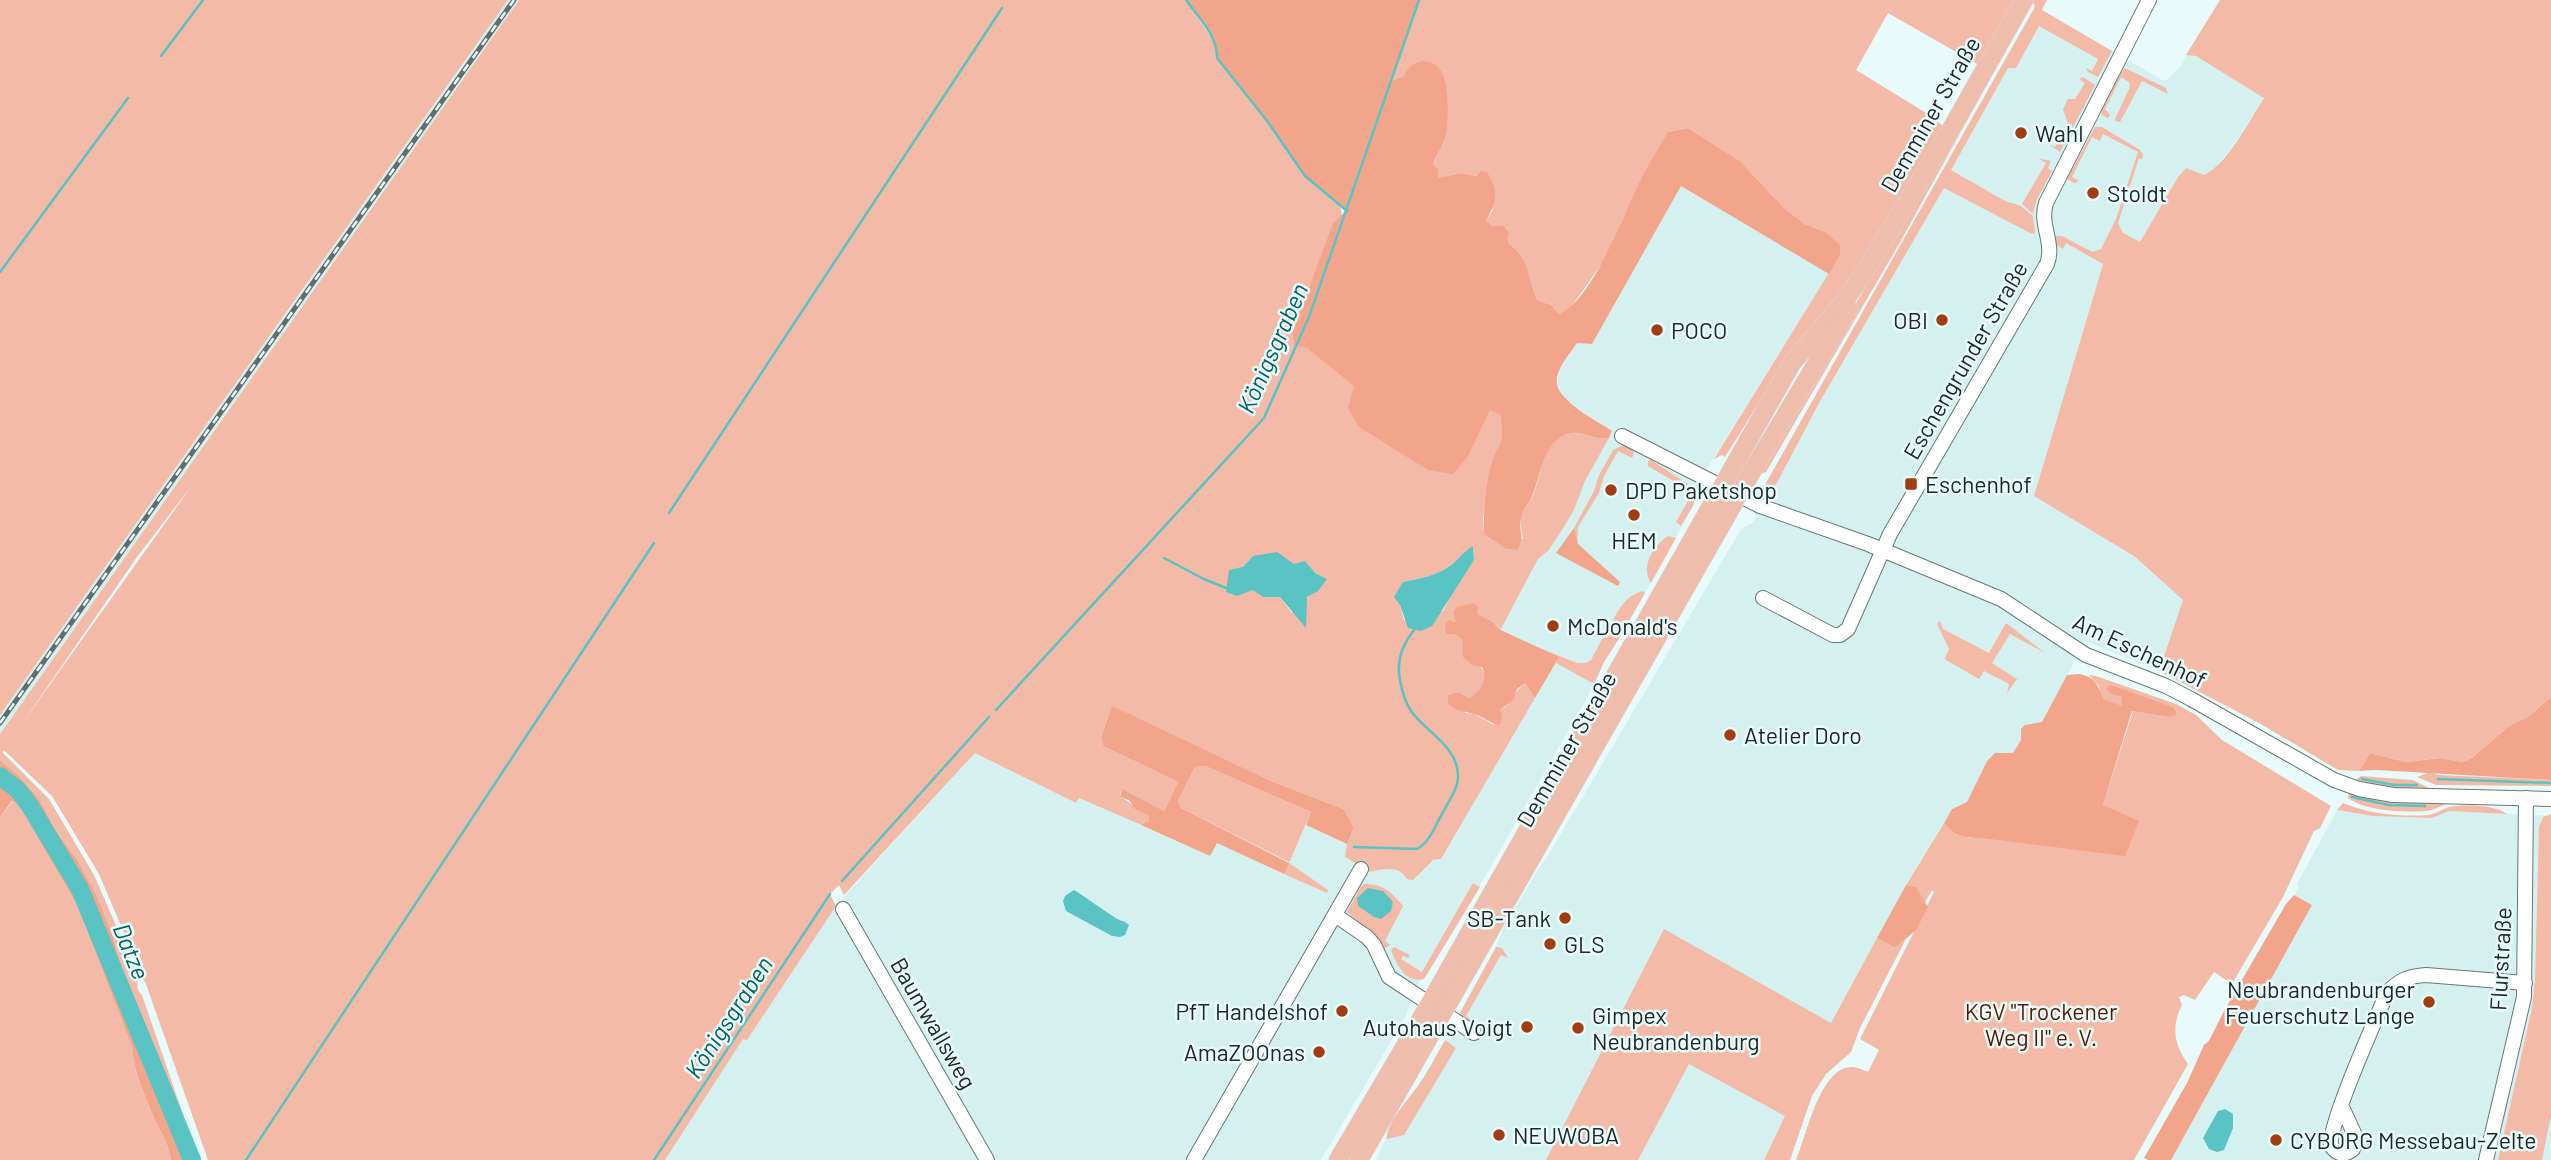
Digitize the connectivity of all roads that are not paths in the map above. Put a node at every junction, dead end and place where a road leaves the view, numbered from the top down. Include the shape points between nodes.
1 (2024, 0) edge
2 (2149, 0) edge
3 (1899, 217) junction
4 (1622, 436) dead end
5 (1721, 486) junction
6 (1739, 495) junction
7 (1883, 551) junction
8 (1763, 598) dead end
9 (2526, 799) junction
10 (2551, 799) edge
11 (1361, 869) dead end
12 (843, 909) dead end
13 (1335, 915) junction
14 (2525, 983) junction
15 (1436, 1009) junction
16 (1474, 1033) dead end
17 (2342, 1105) dead end
18 (986, 1160) edge
19 (1194, 1160) edge
20 (1338, 1160) edge
21 (1359, 1160) edge
22 (2486, 1160) edge

1 - 3 main road, Demminer Straße
2 - 7 street, Eschengrunder Straße via 2046,203 2042,216 2050,251 2047,264
3 - 5 main road, Demminer Straße via 1844,302 1792,363
3 - 6 main road, Demminer Straße
4 - 5 street
5 - 6 street, Am Eschenhof
5 - 15 main road, Demminer Straße
6 - 7 street, Am Eschenhof
6 - 15 main road, Demminer Straße
7 - 8 street via 1848,629 1840,635 1829,634
7 - 9 street, Am Eschenhof via 2001,599 2087,655 2166,686 2347,785 2393,795
9 - 10 street, Am Eschenhof
9 - 14 street, Flurstraße
11 - 13 street
12 - 18 street, Baumwallsweg
13 - 15 street via 1374,945 1389,977
13 - 19 street
14 - 17 street via 2426,975 2397,982 2387,993
14 - 22 street, Flurstraße
15 - 16 street
15 - 20 main road, Demminer Straße
15 - 21 main road, Demminer Straße

